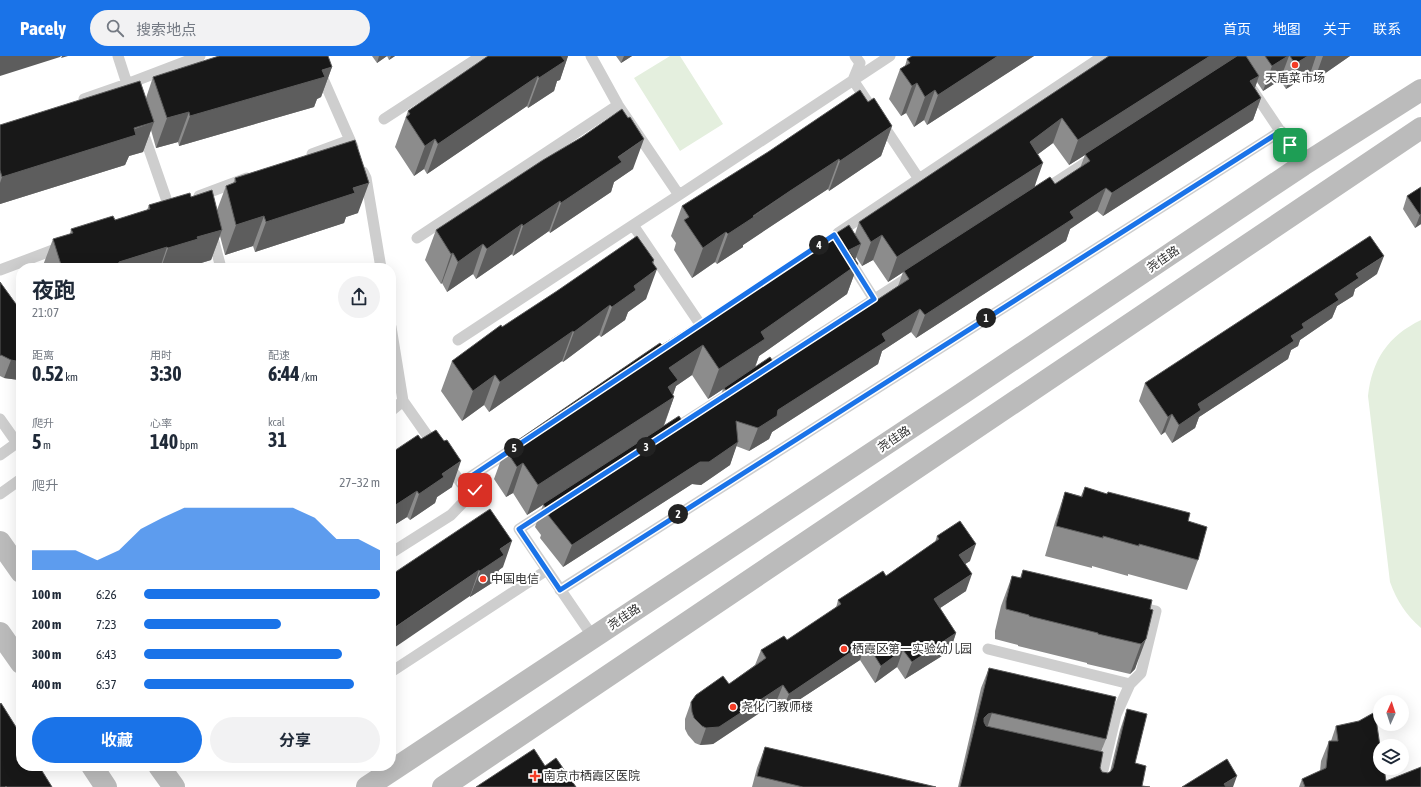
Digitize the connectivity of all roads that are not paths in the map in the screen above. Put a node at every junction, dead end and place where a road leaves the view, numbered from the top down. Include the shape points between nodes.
1 (118, 56) edge
2 (200, 56) edge
3 (313, 56) edge
4 (481, 56) edge
5 (592, 56) edge
6 (855, 56) edge
7 (890, 56) edge
8 (1103, 56) edge
9 (1246, 79) edge
10 (854, 80) junction
11 (127, 84) junction
12 (1421, 90) edge
13 (132, 98) edge
14 (75, 102) edge
15 (618, 105) junction
16 (139, 120) edge
17 (384, 120) dead end
18 (1421, 128) edge
19 (1281, 131) junction
20 (350, 140) junction
21 (1103, 152) edge
22 (305, 157) edge
23 (1303, 165) junction
24 (261, 173) edge
25 (919, 179) junction
26 (679, 195) junction
27 (1036, 196) edge
28 (210, 224) edge
29 (633, 225) junction
30 (417, 238) dead end
31 (73, 242) edge
32 (18, 263) edge
33 (220, 263) edge
34 (380, 263) edge
35 (16, 264) edge
36 (921, 269) edge
37 (0, 270) edge
38 (874, 299) junction
39 (700, 324) edge
40 (458, 340) dead end
41 (396, 358) edge
42 (754, 378) edge
43 (740, 386) edge
44 (403, 401) junction
45 (396, 407) edge
46 (0, 419) edge
47 (16, 438) edge
48 (660, 438) edge
49 (521, 443) edge
50 (16, 444) edge
51 (0, 455) edge
52 (16, 483) edge
53 (461, 483) junction
54 (0, 494) edge
55 (559, 503) edge
56 (0, 542) edge
57 (396, 551) edge
58 (16, 565) edge
59 (547, 570) junction
60 (560, 590) junction
61 (1126, 604) edge
62 (0, 633) edge
63 (593, 637) junction
64 (988, 649) dead end
65 (16, 656) edge
66 (396, 669) edge
67 (1130, 684) junction
68 (396, 768) edge
69 (95, 771) edge
70 (162, 771) edge
71 (391, 771) edge
72 (106, 787) edge
73 (174, 787) edge
74 (367, 787) edge
75 (444, 787) edge
76 (1099, 787) edge

1 - 11 lane
2 - 11 lane
3 - 20 lane
4 - 17 lane
5 - 15 lane
6 - 10 lane via 860,63
7 - 10 lane
8 - 25 lane
9 - 19 lane
10 - 25 lane
10 - 26 lane
11 - 13 lane
11 - 14 lane
12 - 23 main road, 尧佳路
15 - 26 lane
15 - 30 lane
16 - 24 lane via 165,208 203,198
18 - 75 main road
19 - 23 lane
19 - 60 lane
20 - 22 lane
20 - 34 lane via 366,178
21 - 27 lane
23 - 63 main road, 尧佳路
25 - 38 lane via 835,241
26 - 29 lane
28 - 33 lane
29 - 39 lane
29 - 40 lane
31 - 32 lane
35 - 37 lane
36 - 38 lane
38 - 42 lane
41 - 44 lane
43 - 48 lane
44 - 45 lane
44 - 53 lane
46 - 47 lane
49 - 53 lane
50 - 51 lane
52 - 54 lane
53 - 57 lane via 475,490 451,515
55 - 59 lane via 519,529
56 - 58 main road
59 - 60 lane
59 - 66 lane
60 - 63 lane
61 - 67 lane via 1156,611 1141,673
62 - 65 main road
63 - 68 main road, 尧佳路
64 - 67 lane
67 - 76 lane via 1116,715 1100,767
69 - 72 main road
70 - 73 main road
71 - 74 main road, 尧佳路

